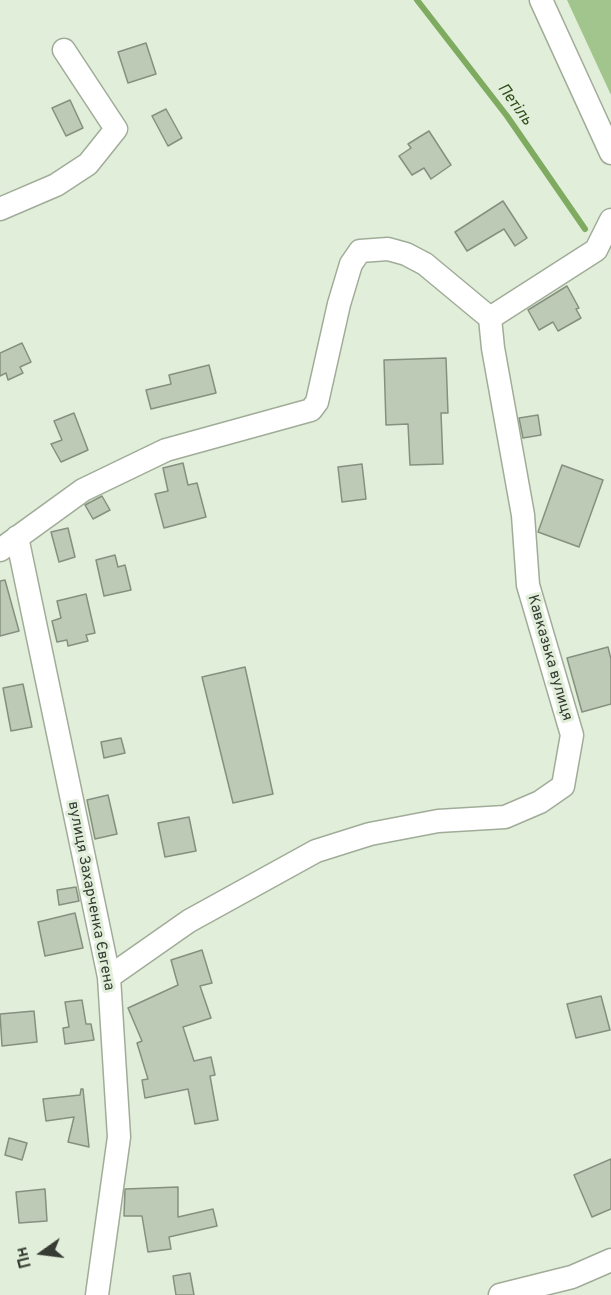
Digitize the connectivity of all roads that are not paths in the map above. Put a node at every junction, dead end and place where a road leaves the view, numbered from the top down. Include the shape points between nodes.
1 (541, 0) edge
2 (64, 50) dead end
3 (611, 153) edge
4 (0, 209) edge
5 (611, 220) edge
6 (490, 318) junction
7 (9, 543) edge
8 (109, 977) junction
9 (611, 1260) edge
10 (97, 1295) edge
11 (500, 1295) edge

1 - 3 street
2 - 4 street via 116,129 88,164 56,184
5 - 6 street via 596,250
6 - 7 street via 425,264 406,254 388,249 360,251 351,264 317,402 311,410 166,450 83,490
6 - 8 street, Кавказька вулиця via 523,515 528,585 572,735 563,786 540,802 505,817 438,821 370,834 316,851 189,921
7 - 8 street, вулиця Захарченка Євгена
8 - 10 street, вулиця Захарченка Євгена via 119,1137
9 - 11 street via 572,1277

